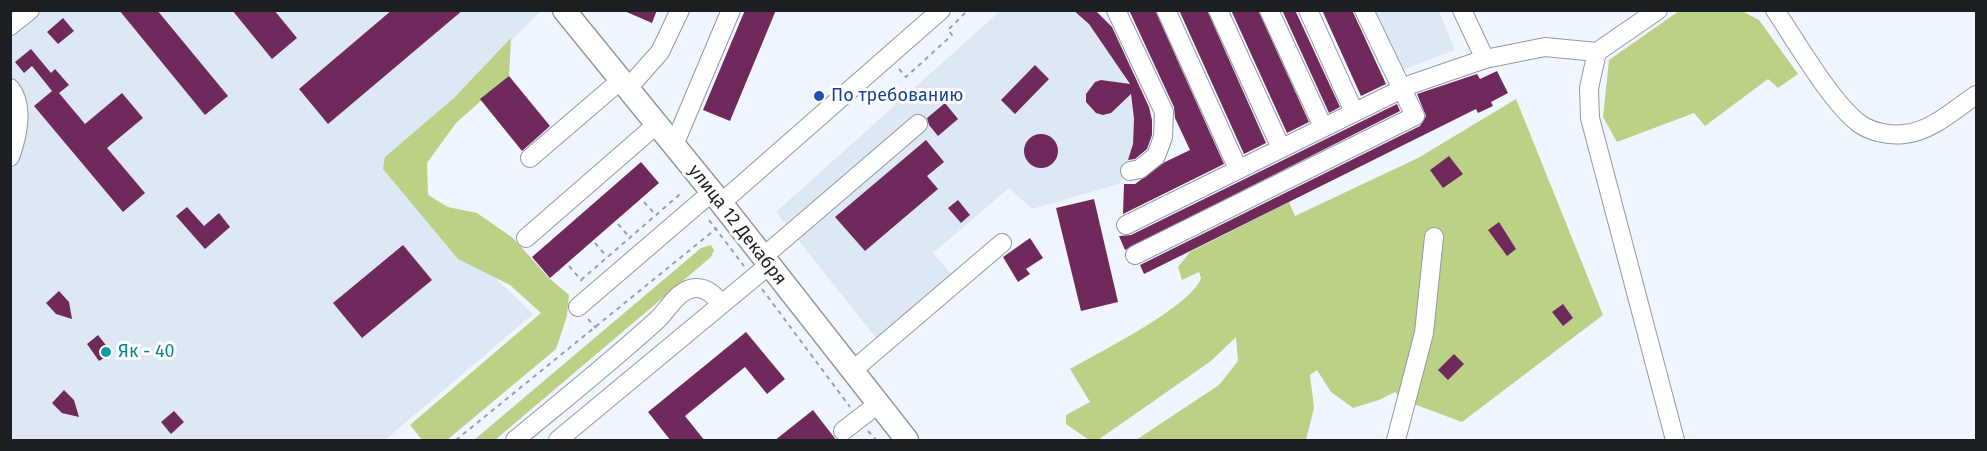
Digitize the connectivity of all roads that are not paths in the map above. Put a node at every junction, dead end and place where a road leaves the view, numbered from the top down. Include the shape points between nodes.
1 (30, 10) edge
2 (564, 10) edge
3 (681, 10) edge
4 (731, 10) edge
5 (941, 10) edge
6 (1116, 10) edge
7 (1166, 10) edge
8 (1218, 10) edge
9 (1269, 10) edge
10 (1308, 10) edge
11 (1364, 10) edge
12 (1462, 10) edge
13 (1658, 10) edge
14 (1775, 10) edge
15 (10, 26) edge
16 (1597, 52) junction
17 (1485, 59) junction
18 (624, 84) junction
19 (10, 88) edge
20 (1401, 89) junction
21 (1977, 95) edge
22 (1354, 112) junction
23 (918, 124) dead end
24 (656, 125) junction
25 (1323, 128) junction
26 (674, 146) junction
27 (1281, 148) junction
28 (10, 157) edge
29 (530, 159) dead end
30 (1238, 169) junction
31 (1130, 171) dead end
32 (711, 209) junction
33 (1126, 225) dead end
34 (1434, 237) dead end
35 (526, 238) dead end
36 (1002, 243) dead end
37 (1135, 255) dead end
38 (762, 267) junction
39 (722, 304) junction
40 (578, 307) dead end
41 (852, 371) junction
42 (878, 404) junction
43 (843, 431) dead end
44 (515, 441) edge
45 (558, 441) edge
46 (907, 441) edge
47 (1396, 441) edge
48 (1675, 441) edge

1 - 15 street
2 - 18 main road, улица 12 Декабря
3 - 18 street via 660,52
4 - 26 street
5 - 32 street
6 - 31 street via 1164,112 1163,137 1156,156 1140,169
7 - 30 street
8 - 27 street
9 - 25 street
10 - 22 street
11 - 20 street
12 - 17 street
13 - 16 street
14 - 21 street via 1843,109 1862,126 1905,135 1929,127
16 - 17 street via 1545,47
16 - 48 street via 1589,87 1590,118
17 - 20 street
18 - 24 main road, улица 12 Декабря
18 - 29 street
19 - 28 street via 17,96 18,136
20 - 22 street
20 - 37 street via 1415,116
22 - 25 street
23 - 38 street
24 - 26 main road, улица 12 Декабря
24 - 35 street
25 - 27 street
26 - 32 main road, улица 12 Декабря
27 - 30 street
30 - 33 street
32 - 38 main road, улица 12 Декабря
32 - 40 street via 668,230
34 - 47 street via 1424,333
36 - 41 street
38 - 39 street
38 - 41 main road, улица 12 Декабря
39 - 44 street via 703,289 683,293 659,319
39 - 45 street
41 - 42 main road, улица 12 Декабря
42 - 43 street
42 - 46 main road, улица 12 Декабря

